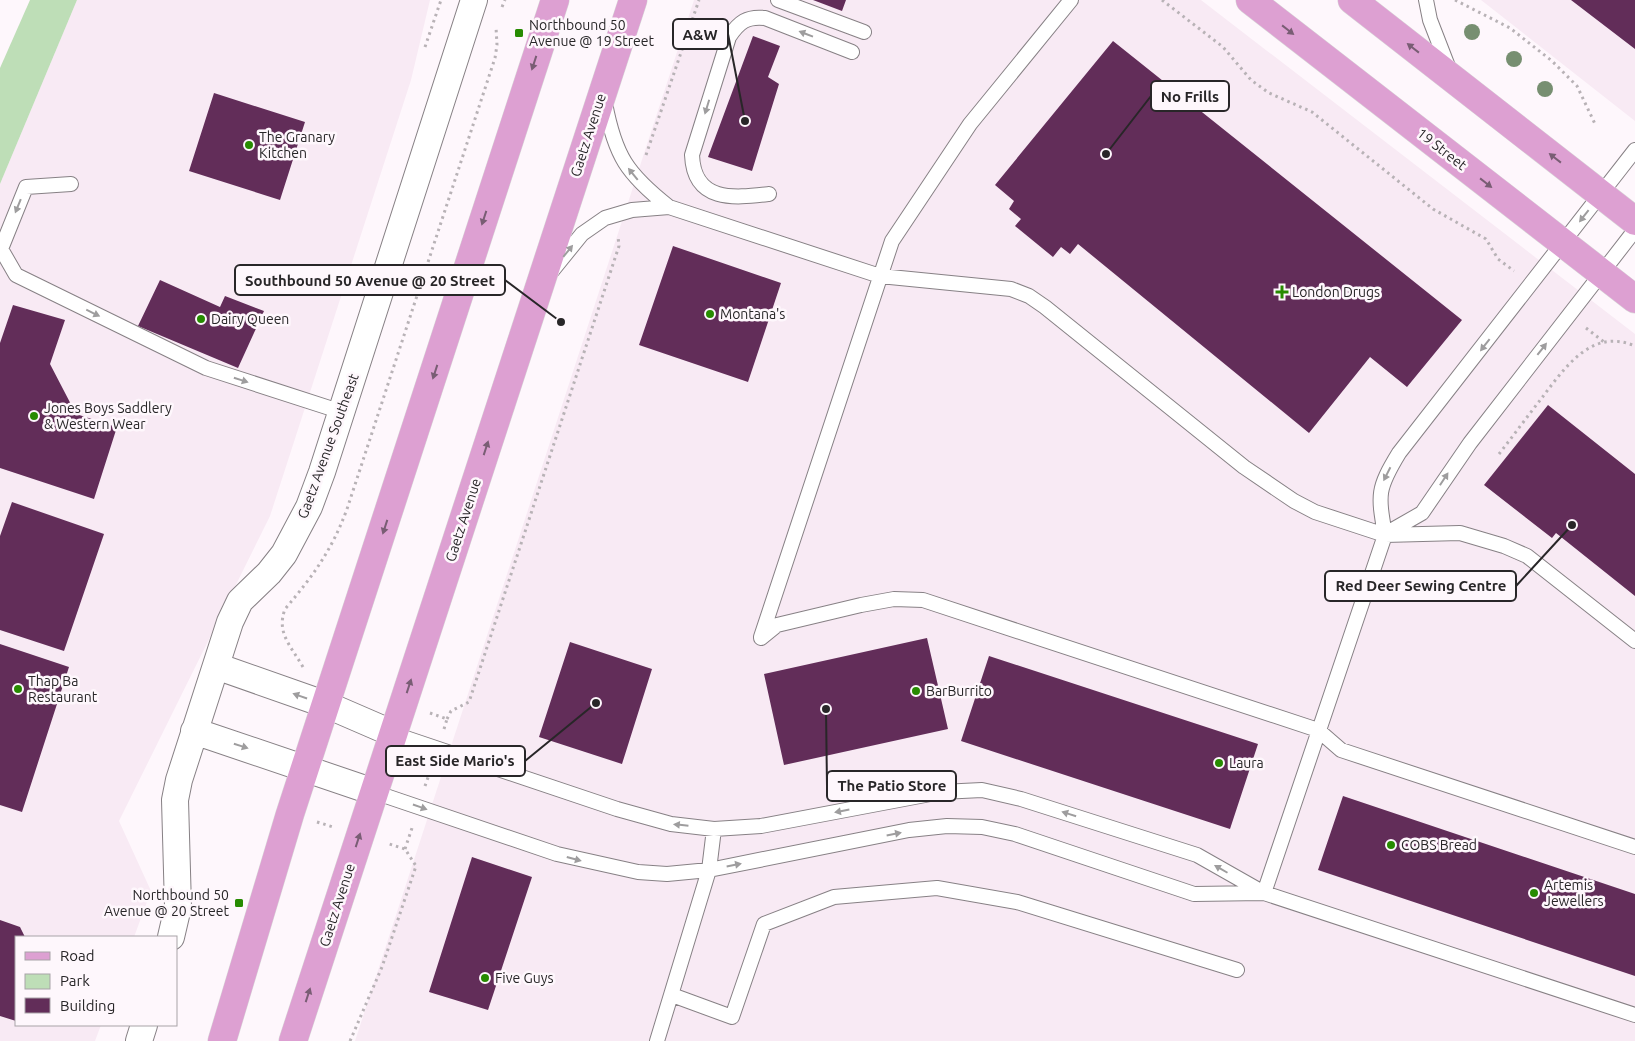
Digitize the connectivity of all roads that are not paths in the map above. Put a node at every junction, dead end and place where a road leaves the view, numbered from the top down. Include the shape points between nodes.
1 (474, 0) edge
2 (555, 0) edge
3 (633, 0) edge
4 (778, 0) edge
5 (1071, 0) edge
6 (1250, 0) edge
7 (1352, 0) edge
8 (1426, 0) edge
9 (864, 32) dead end
10 (852, 52) dead end
11 (1452, 77) junction
12 (602, 91) junction
13 (1635, 150) edge
14 (71, 184) dead end
15 (769, 194) dead end
16 (1600, 194) junction
17 (669, 207) junction
18 (1635, 221) edge
19 (1635, 230) edge
20 (1562, 243) junction
21 (1602, 273) junction
22 (880, 276) junction
23 (538, 289) junction
24 (1635, 299) edge
25 (342, 412) junction
26 (1384, 534) junction
27 (1635, 641) edge
28 (216, 666) junction
29 (327, 705) junction
30 (1318, 730) junction
31 (194, 731) junction
32 (394, 734) junction
33 (306, 768) junction
34 (374, 792) junction
35 (714, 829) junction
36 (1635, 847) edge
37 (710, 870) junction
38 (1264, 893) junction
39 (171, 936) edge
40 (1237, 970) dead end
41 (672, 995) junction
42 (1635, 1015) edge
43 (144, 1026) edge
44 (139, 1041) edge
45 (222, 1041) edge
46 (293, 1041) edge
47 (657, 1041) edge

1 - 25 street, Gaetz Avenue Southeast
2 -> 29 main road
3 - 12 main road, Gaetz Avenue
4 - 9 lane
5 - 22 lane via 970,124 897,232
6 -> 20 main road, 19 Street
11 -> 7 main road
8 - 11 lane via 1430,20
10 -> 15 lane via 764,18 745,19 736,25 729,37 692,155 693,167 696,178 705,188 734,198
16 -> 11 main road
17 -> 12 lane via 633,176 620,157 610,131
12 - 23 main road, Gaetz Avenue
13 - 16 lane
14 -> 25 lane via 26,187 1,249 16,275 206,368
16 - 18 main road
16 -> 20 lane
17 - 22 lane
23 -> 17 lane via 582,234 594,224 632,210
19 - 21 lane
20 - 21 main road, 19 Street
20 -> 26 lane via 1392,465 1380,490
21 - 24 main road, 19 Street
26 -> 21 lane via 1422,513 1460,456
22 - 26 lane via 1011,289 1029,296 1244,467 1287,496 1315,512
22 - 30 lane via 761,638 777,625 861,605 894,598 923,600
32 -> 23 main road, Gaetz Avenue
25 - 28 street, Gaetz Avenue Southeast via 322,472 297,531 269,573 240,601
26 - 27 lane via 1460,533 1509,548 1527,556
26 - 30 lane
29 -> 28 street
28 - 31 street, Gaetz Avenue Southeast
29 - 32 street
29 - 33 main road
30 - 36 lane via 1341,750
30 - 38 lane
31 -> 33 street
31 - 39 street, Gaetz Avenue Southeast via 174,800 178,907
32 - 34 main road, Gaetz Avenue
35 -> 32 lane via 670,824 617,809
33 - 34 street
33 - 45 main road
34 -> 37 lane via 557,854 600,865 667,874
46 -> 34 main road, Gaetz Avenue
35 - 37 lane
38 -> 35 lane via 1197,855 1021,798 982,790 941,792 761,826
37 -> 38 lane via 909,830 965,826 1015,834 1194,894
37 - 41 lane
38 - 42 lane
40 - 41 lane via 1017,902 937,888 834,897 764,924 732,1017
41 - 47 lane
43 - 44 street

